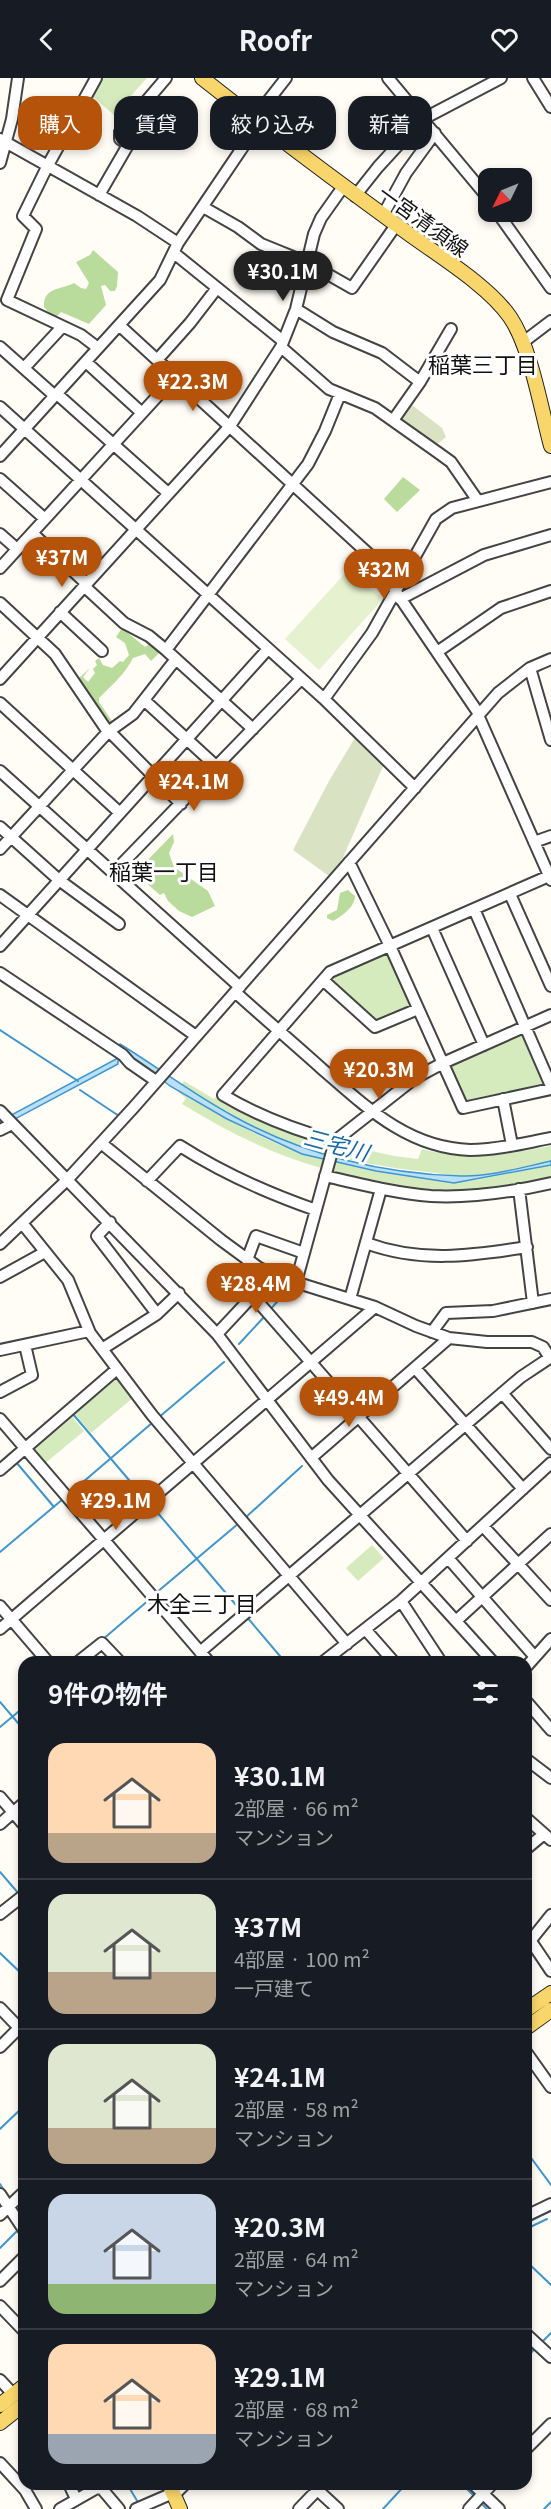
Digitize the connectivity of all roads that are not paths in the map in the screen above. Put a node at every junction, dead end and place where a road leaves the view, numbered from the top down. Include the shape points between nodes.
1 (18, 78) edge
2 (96, 78) edge
3 (166, 78) edge
4 (202, 78) edge
5 (286, 78) edge
6 (388, 78) edge
7 (501, 78) edge
8 (533, 78) edge
9 (225, 96) edge
10 (273, 96) edge
11 (403, 96) edge
12 (551, 107) edge
13 (432, 114) edge
14 (432, 130) edge
15 (435, 133) junction
16 (3, 140) edge
17 (238, 150) edge
18 (294, 150) edge
19 (393, 150) edge
20 (0, 163) edge
21 (48, 165) junction
22 (478, 186) edge
23 (343, 187) junction
24 (99, 195) junction
25 (356, 196) junction
26 (203, 207) junction
27 (383, 215) junction
28 (504, 222) edge
29 (396, 225) junction
30 (176, 248) junction
31 (308, 263) junction
32 (217, 288) junction
33 (551, 288) edge
34 (296, 309) junction
35 (551, 321) edge
36 (119, 325) junction
37 (62, 327) junction
38 (451, 329) dead end
39 (522, 343) junction
40 (282, 344) junction
41 (0, 347) edge
42 (98, 348) junction
43 (158, 360) junction
44 (86, 362) junction
45 (24, 368) junction
46 (176, 377) junction
47 (420, 382) junction
48 (340, 394) junction
49 (56, 395) junction
50 (0, 407) edge
51 (142, 413) junction
52 (394, 419) junction
53 (230, 426) junction
54 (24, 430) junction
55 (113, 444) junction
56 (551, 446) edge
57 (0, 456) edge
58 (0, 479) edge
59 (80, 480) junction
60 (551, 482) edge
61 (292, 484) junction
62 (168, 493) junction
63 (478, 501) junction
64 (45, 519) junction
65 (135, 529) junction
66 (32, 532) junction
67 (0, 534) edge
68 (551, 535) edge
69 (17, 549) junction
70 (0, 568) edge
71 (85, 584) junction
72 (551, 591) edge
73 (208, 595) junction
74 (398, 595) junction
75 (0, 603) edge
76 (60, 612) junction
77 (37, 638) junction
78 (268, 649) junction
79 (166, 650) junction
80 (102, 651) dead end
81 (437, 652) junction
82 (176, 659) junction
83 (551, 659) edge
84 (530, 668) junction
85 (0, 679) edge
86 (301, 679) junction
87 (324, 699) junction
88 (144, 700) junction
89 (222, 700) junction
90 (0, 703) edge
91 (479, 714) junction
92 (253, 729) junction
93 (109, 732) junction
94 (187, 739) junction
95 (551, 740) edge
96 (217, 767) junction
97 (73, 770) junction
98 (0, 771) edge
99 (153, 776) junction
100 (415, 788) junction
101 (182, 804) junction
102 (39, 807) junction
103 (120, 813) junction
104 (0, 826) edge
105 (551, 836) edge
106 (12, 837) junction
107 (534, 842) junction
108 (0, 849) edge
109 (87, 849) junction
110 (350, 862) junction
111 (113, 873) junction
112 (550, 878) edge
113 (59, 880) junction
114 (510, 894) junction
115 (0, 895) edge
116 (474, 909) junction
117 (28, 914) junction
118 (119, 924) dead end
119 (432, 928) junction
120 (0, 946) edge
121 (390, 946) junction
122 (0, 973) edge
123 (323, 980) junction
124 (551, 986) edge
125 (238, 990) junction
126 (418, 1009) junction
127 (551, 1015) edge
128 (525, 1026) junction
129 (279, 1031) junction
130 (196, 1036) junction
131 (484, 1045) junction
132 (443, 1063) junction
133 (156, 1081) junction
134 (551, 1087) edge
135 (503, 1099) junction
136 (372, 1112) junction
137 (7, 1119) edge
138 (0, 1130) edge
139 (551, 1138) edge
140 (101, 1143) junction
141 (334, 1143) junction
142 (512, 1145) junction
143 (326, 1173) junction
144 (67, 1180) junction
145 (147, 1181) junction
146 (551, 1183) edge
147 (519, 1189) junction
148 (381, 1190) junction
149 (316, 1210) junction
150 (110, 1222) junction
151 (22, 1223) junction
152 (366, 1243) junction
153 (0, 1244) edge
154 (527, 1247) junction
155 (45, 1252) junction
156 (304, 1253) junction
157 (247, 1260) junction
158 (273, 1274) junction
159 (0, 1277) edge
160 (296, 1282) junction
161 (179, 1293) junction
162 (253, 1296) junction
163 (350, 1299) junction
164 (551, 1299) edge
165 (533, 1303) junction
166 (375, 1307) junction
167 (157, 1314) junction
168 (89, 1331) junction
169 (432, 1332) junction
170 (217, 1334) junction
171 (449, 1338) junction
172 (25, 1345) junction
173 (102, 1349) junction
174 (0, 1350) edge
175 (551, 1358) edge
176 (312, 1363) junction
177 (415, 1368) junction
178 (117, 1369) junction
179 (0, 1392) edge
180 (502, 1393) junction
181 (268, 1401) junction
182 (359, 1417) junction
183 (0, 1419) edge
184 (465, 1425) junction
185 (25, 1448) junction
186 (551, 1449) edge
187 (311, 1458) junction
188 (551, 1463) edge
189 (194, 1464) junction
190 (0, 1470) edge
191 (409, 1474) junction
192 (523, 1489) junction
193 (360, 1515) junction
194 (483, 1526) junction
195 (551, 1534) edge
196 (105, 1540) junction
197 (467, 1540) junction
198 (448, 1558) junction
199 (518, 1564) junction
200 (289, 1576) junction
201 (422, 1582) junction
202 (482, 1597) junction
203 (551, 1600) edge
204 (401, 1601) junction
205 (0, 1606) edge
206 (12, 1619) junction
207 (457, 1620) junction
208 (0, 1629) edge
209 (365, 1629) junction
210 (551, 1640) edge
211 (347, 1644) junction
212 (200, 1652) junction
213 (43, 1656) edge
214 (86, 1656) edge
215 (114, 1656) edge
216 (204, 1656) edge
217 (331, 1656) edge
218 (389, 1656) edge
219 (437, 1656) edge
220 (488, 1656) edge
221 (535, 1657) junction
222 (532, 1660) edge
223 (532, 1708) edge
224 (551, 1730) edge
225 (532, 1764) edge
226 (551, 1778) edge
227 (0, 1797) edge
228 (18, 1808) edge
229 (14, 1812) junction
230 (18, 1817) edge
231 (532, 1823) edge
232 (0, 1824) edge
233 (548, 1835) edge
234 (532, 1845) edge
235 (18, 1900) edge
236 (0, 1914) edge
237 (551, 1915) edge
238 (532, 1936) edge
239 (532, 1946) edge
240 (551, 1971) edge
241 (551, 1993) edge
242 (532, 2006) edge
243 (0, 2008) edge
244 (551, 2010) edge
245 (532, 2024) edge
246 (18, 2027) edge
247 (18, 2034) edge
248 (0, 2046) edge
249 (532, 2060) edge
250 (551, 2087) edge
251 (0, 2194) edge
252 (18, 2198) edge
253 (9, 2207) junction
254 (549, 2211) edge
255 (0, 2215) edge
256 (532, 2215) edge
257 (18, 2221) edge
258 (18, 2263) edge
259 (0, 2281) edge
260 (0, 2306) edge
261 (18, 2325) edge
262 (532, 2340) edge
263 (551, 2357) edge
264 (0, 2380) edge
265 (18, 2389) edge
266 (18, 2391) edge
267 (0, 2405) edge
268 (18, 2409) edge
269 (0, 2423) edge
270 (551, 2424) edge
271 (532, 2443) edge
272 (0, 2463) edge
273 (18, 2482) edge
274 (25, 2490) edge
275 (72, 2490) edge
276 (91, 2490) edge
277 (102, 2490) edge
278 (315, 2490) edge
279 (321, 2490) edge
280 (480, 2490) edge
281 (486, 2490) edge
282 (172, 2491) edge
283 (483, 2493) junction
284 (76, 2499) junction
285 (36, 2509) edge
286 (60, 2509) edge
287 (119, 2509) edge
288 (136, 2509) edge
289 (180, 2509) edge
290 (299, 2509) edge
291 (338, 2509) edge
292 (469, 2509) edge
293 (499, 2509) edge

1 - 16 street via 12,119
2 - 21 street
3 - 24 street via 120,132 120,139 128,145
4 - 9 main road, 一宮清須線
5 - 10 street
6 - 11 street
7 - 13 street
8 - 12 street
14 - 15 street
15 - 22 street
15 - 27 street via 406,173
16 - 20 street
16 - 21 street
17 - 26 street
18 - 23 main road, 一宮清須線
19 - 25 street
21 - 24 street
21 - 37 street via 23,216 36,229 7,300
23 - 25 main road, 一宮清須線
23 - 31 street via 321,218
24 - 30 street
25 - 27 main road, 一宮清須線
26 - 30 street
26 - 31 street via 261,244
27 - 29 main road, 一宮清須線
28 - 33 street
29 - 31 street via 352,288
29 - 39 main road, 一宮清須線 via 502,306
30 - 32 street
30 - 36 street via 160,280
31 - 34 street
32 - 40 street
32 - 43 street
34 - 40 street
34 - 47 street via 333,332 382,352
35 - 39 street
36 - 42 street
36 - 43 street
37 - 42 street
37 - 45 street
38 - 47 street
39 - 56 main road, 一宮清須線
40 - 48 street via 329,389
40 - 53 street
41 - 45 street
42 - 44 street
43 - 46 street
44 - 49 street
44 - 51 street
45 - 49 street
46 - 51 street
46 - 53 street
47 - 52 street
48 - 52 street
48 - 61 street via 308,464
49 - 54 street
49 - 55 street
50 - 54 street
51 - 55 street
52 - 63 street via 451,462
53 - 61 street
53 - 62 street
54 - 57 street
54 - 59 street
55 - 59 street
55 - 62 street
58 - 64 street
59 - 64 street
59 - 65 street
60 - 63 street
61 - 73 street
61 - 74 street via 373,558
62 - 65 street
63 - 74 street via 452,508 436,519
64 - 66 street
65 - 71 street
65 - 73 street
66 - 69 street
66 - 71 street
67 - 69 street
68 - 74 street via 484,555
69 - 70 street
71 - 76 street
71 - 79 street via 124,623
72 - 81 street via 501,608
73 - 78 street
73 - 79 street
74 - 81 street
74 - 87 street
75 - 77 street
76 - 77 street
76 - 80 street
77 - 85 street
77 - 93 street via 55,654
78 - 86 street
78 - 89 street
79 - 82 street
81 - 91 street
82 - 88 street
82 - 89 street
83 - 84 street
84 - 91 street
84 - 95 street
86 - 87 street
86 - 92 street
87 - 100 street
88 - 93 street
88 - 94 street
89 - 92 street
89 - 94 street
90 - 97 street
91 - 100 street
91 - 107 street
92 - 96 street
93 - 97 street
93 - 99 street
94 - 96 street
94 - 99 street
96 - 101 street
97 - 102 street
97 - 103 street
98 - 102 street
99 - 101 street
99 - 103 street
100 - 110 street
101 - 111 street
102 - 106 street
102 - 109 street
103 - 109 street
104 - 106 street
105 - 107 street
106 - 108 street
106 - 113 street
107 - 112 street
109 - 111 street
109 - 113 street
110 - 121 street
110 - 125 street
111 - 125 street
112 - 114 street
113 - 117 street
113 - 118 street
114 - 116 street
114 - 124 street
115 - 117 street
116 - 119 street
116 - 128 street
117 - 120 street
117 - 130 street
119 - 121 street
119 - 131 street
121 - 123 street via 330,972
121 - 126 street
122 - 133 street
123 - 126 street via 375,1027
123 - 129 street
125 - 129 street
125 - 130 street
126 - 132 street
127 - 128 street
128 - 131 street
128 - 134 street
129 - 136 street
129 - 141 street via 223,1095 267,1119
130 - 133 street
131 - 132 street
132 - 135 street via 463,1108
132 - 136 street
133 - 140 street
134 - 135 street
135 - 142 street
136 - 141 street
136 - 142 street via 408,1136 443,1147 469,1150
137 - 138 street
137 - 144 street
139 - 142 street
140 - 144 street
140 - 145 street
141 - 143 street
143 - 148 street
143 - 149 street
144 - 150 street
144 - 151 street
145 - 149 street via 180,1146 266,1193
145 - 157 street
146 - 147 street
147 - 148 street via 441,1196
147 - 154 street
148 - 152 street
149 - 156 street
150 - 161 street
150 - 167 street via 97,1236
151 - 153 street
151 - 155 street
152 - 154 street via 409,1255 436,1257
152 - 163 street
154 - 165 street
155 - 159 street
155 - 168 street via 68,1280
156 - 157 street via 256,1236
156 - 160 street
157 - 158 street
158 - 160 street
158 - 162 street
160 - 163 street
161 - 167 street
161 - 170 street
162 - 170 street
162 - 176 street
163 - 166 street
164 - 165 street
165 - 169 street via 493,1311 446,1313
166 - 169 street
166 - 176 street
167 - 173 street
168 - 172 street
168 - 173 street
169 - 171 street
170 - 181 street
171 - 175 street via 532,1342 543,1347
171 - 177 street
172 - 174 street
172 - 179 street via 32,1375
173 - 178 street
175 - 180 street
176 - 181 street
176 - 182 street
177 - 182 street
177 - 184 street
178 - 185 street
178 - 189 street
180 - 184 street
180 - 186 street
181 - 187 street
181 - 189 street
182 - 187 street
182 - 191 street
183 - 185 street
184 - 191 street
184 - 192 street
185 - 190 street
185 - 196 street
187 - 193 street
188 - 192 street
189 - 196 street
189 - 200 street
191 - 193 street
191 - 197 street
192 - 194 street
193 - 200 street
193 - 201 street
194 - 197 street
194 - 199 street
195 - 199 street
196 - 206 street
196 - 212 street
197 - 198 street
198 - 201 street
198 - 202 street
199 - 202 street
199 - 203 street
200 - 211 street
200 - 212 street
201 - 204 street
201 - 207 street
202 - 207 street
202 - 221 street
204 - 209 street
204 - 219 street
205 - 206 street
206 - 208 street
206 - 213 street
207 - 220 street
209 - 211 street
209 - 218 street
210 - 221 street
211 - 217 street
212 - 216 street
214 - 215 street via 102,1643
221 - 222 street
223 - 224 street
225 - 226 street
227 - 229 street
228 - 229 street
229 - 230 street
229 - 232 street
231 - 233 street
233 - 234 street
235 - 236 street
237 - 238 street
239 - 240 street
241 - 242 main road
243 - 246 street
244 - 245 main road
247 - 248 street
249 - 250 street
251 - 253 street
252 - 253 street
253 - 255 street
253 - 257 street
254 - 256 street
258 - 259 street
260 - 261 street
262 - 263 street
264 - 265 street
266 - 267 main road
268 - 269 main road
270 - 271 street
272 - 273 street
274 - 285 street
275 - 284 street
276 - 284 street
277 - 287 street
278 - 290 street
279 - 291 street
280 - 283 street
281 - 283 street
282 - 288 street
282 - 289 main road
283 - 292 street
283 - 293 street
284 - 286 street

